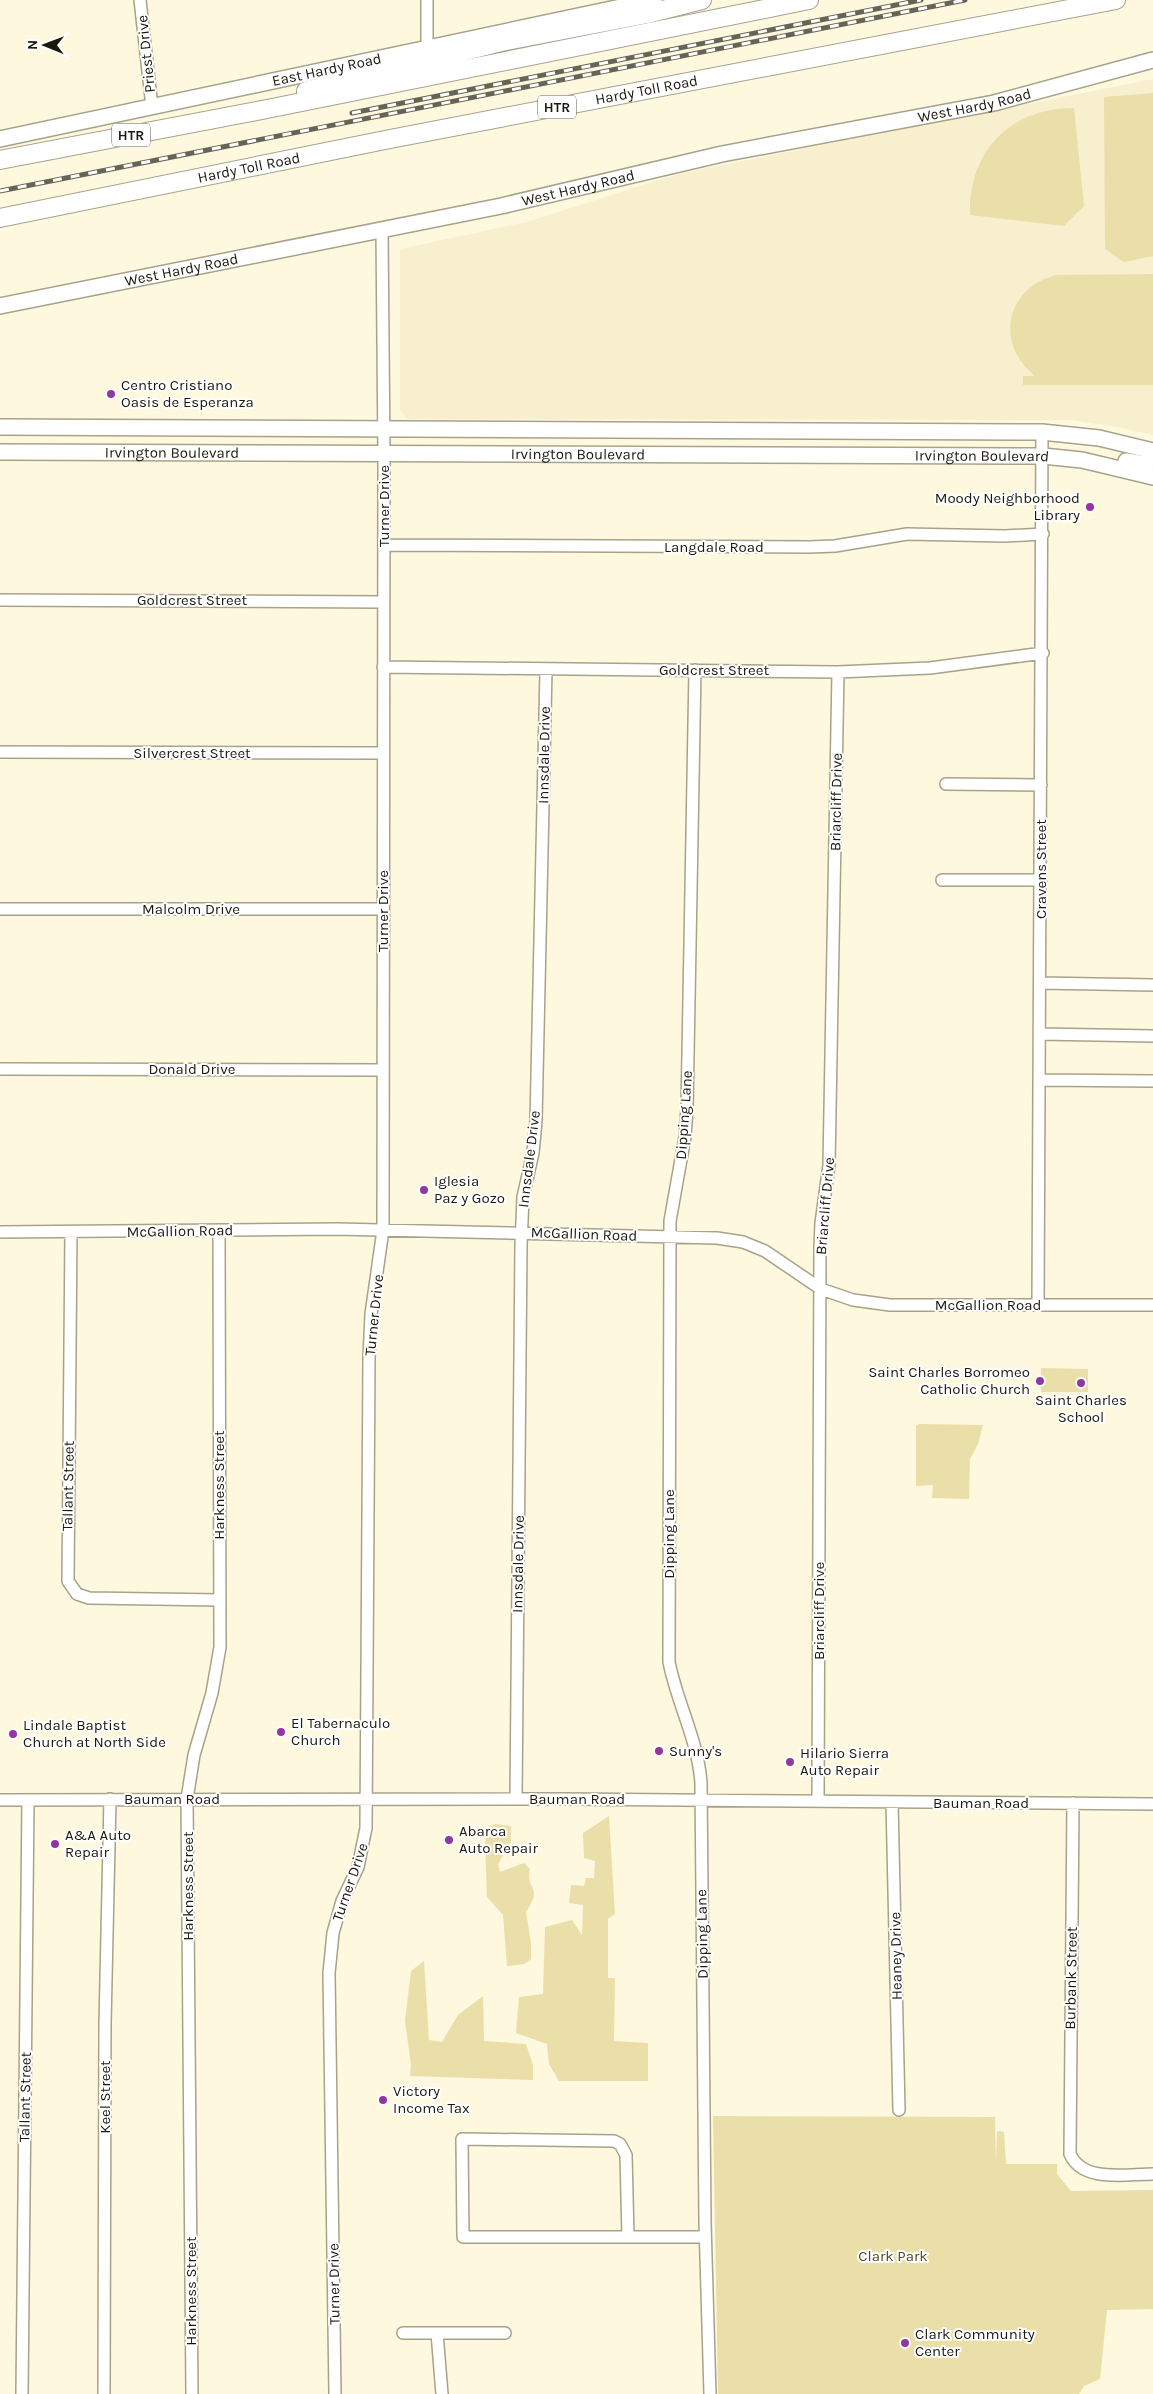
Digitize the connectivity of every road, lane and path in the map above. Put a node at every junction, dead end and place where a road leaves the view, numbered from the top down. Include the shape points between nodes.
1 (140, 0) edge
2 (428, 0) edge
3 (654, 0) edge
4 (702, 0) edge
5 (809, 0) edge
6 (1116, 0) edge
7 (428, 48) junction
8 (1153, 60) edge
9 (152, 107) junction
10 (262, 110) junction
11 (0, 139) edge
12 (0, 160) edge
13 (0, 218) edge
14 (382, 230) junction
15 (0, 306) edge
16 (0, 427) edge
17 (20, 427) junction
18 (383, 428) junction
19 (247, 429) junction
20 (563, 430) junction
21 (745, 430) junction
22 (894, 431) junction
23 (1042, 432) junction
24 (1153, 451) edge
25 (0, 452) edge
26 (20, 452) junction
27 (249, 453) junction
28 (384, 454) junction
29 (562, 454) junction
30 (895, 455) junction
31 (746, 456) junction
32 (1043, 456) junction
33 (1082, 460) junction
34 (1153, 461) edge
35 (1153, 477) edge
36 (1043, 534) junction
37 (384, 546) junction
38 (0, 600) edge
39 (383, 602) junction
40 (1043, 653) junction
41 (383, 667) junction
42 (546, 670) junction
43 (695, 670) junction
44 (838, 672) junction
45 (0, 752) edge
46 (383, 753) junction
47 (946, 784) dead end
48 (1041, 785) junction
49 (942, 880) dead end
50 (1041, 880) junction
51 (0, 909) edge
52 (382, 909) junction
53 (1040, 983) junction
54 (1153, 985) edge
55 (1040, 1034) junction
56 (1153, 1036) edge
57 (0, 1069) edge
58 (383, 1070) junction
59 (1039, 1080) junction
60 (1153, 1081) edge
61 (383, 1230) junction
62 (219, 1231) junction
63 (0, 1232) edge
64 (71, 1232) junction
65 (522, 1232) junction
66 (670, 1236) junction
67 (821, 1289) junction
68 (1038, 1305) junction
69 (1153, 1305) edge
70 (219, 1600) junction
71 (110, 1799) junction
72 (187, 1799) junction
73 (367, 1799) junction
74 (516, 1799) junction
75 (0, 1800) edge
76 (28, 1800) junction
77 (701, 1800) junction
78 (818, 1801) junction
79 (892, 1802) junction
80 (1073, 1803) junction
81 (1153, 1804) edge
82 (899, 2110) dead end
83 (1153, 2174) edge
84 (628, 2237) junction
85 (705, 2237) junction
86 (403, 2333) dead end
87 (437, 2333) junction
88 (505, 2333) dead end
89 (22, 2394) edge
90 (104, 2394) edge
91 (192, 2394) edge
92 (335, 2394) edge
93 (442, 2394) edge
94 (710, 2394) edge

1 - 9 street, Priest Drive
2 - 7 street
3 - 7 main road, East Hardy Road
4 - 10 highway via 501,42 313,88
5 - 10 highway, HTR
6 - 13 highway, Hardy Toll Road / HTR via 380,141
7 - 9 main road, East Hardy Road
8 - 14 main road, West Hardy Road via 994,103 722,154 501,206
9 - 11 main road, East Hardy Road
10 - 12 highway, HTR
14 - 15 main road, West Hardy Road
14 - 18 street, Turner Drive
16 - 17 main road, Irvington Boulevard
17 - 19 main road, Irvington Boulevard
17 - 26 main road
18 - 19 main road, Irvington Boulevard
18 - 20 main road, Irvington Boulevard
18 - 28 street, Turner Drive
19 - 27 main road
20 - 21 main road, Irvington Boulevard
20 - 29 main road
21 - 22 main road, Irvington Boulevard
21 - 31 main road
22 - 23 main road, Irvington Boulevard
22 - 30 main road
23 - 24 main road, Irvington Boulevard via 1099,438
23 - 32 street, Cravens Street
25 - 26 main road, Irvington Boulevard
26 - 27 main road, Irvington Boulevard
27 - 28 main road, Irvington Boulevard
28 - 29 main road, Irvington Boulevard
28 - 37 street, Turner Drive
29 - 31 main road, Irvington Boulevard
30 - 31 main road, Irvington Boulevard
30 - 32 main road, Irvington Boulevard
32 - 33 main road, Irvington Boulevard
32 - 36 street, Cravens Street
33 - 34 main road via 1116,459 1145,464
33 - 35 main road, Irvington Boulevard
36 - 37 street, Langdale Road via 907,534 809,547
36 - 40 street, Cravens Street
37 - 39 street, Turner Drive
38 - 39 street, Goldcrest Street
39 - 41 street, Turner Drive
40 - 44 street, Goldcrest Street via 949,666
40 - 48 street, Cravens Street
41 - 42 street, Goldcrest Street
41 - 46 street, Turner Drive
42 - 43 street, Goldcrest Street
42 - 65 street, Innsdale Drive via 536,1121 523,1197
43 - 44 street, Goldcrest Street
43 - 66 street, Dipping Lane via 687,1109
44 - 67 street, Briarcliff Drive via 829,1165 821,1223
45 - 46 street, Silvercrest Street
46 - 52 street, Turner Drive
47 - 48 street
48 - 50 street, Cravens Street
49 - 50 street
50 - 53 street, Cravens Street
51 - 52 street, Malcolm Drive
52 - 58 street, Turner Drive
53 - 54 street
53 - 55 street, Cravens Street
55 - 56 street
55 - 59 street, Cravens Street
57 - 58 street, Donald Drive
58 - 61 street, Turner Drive
59 - 60 street
59 - 68 street, Cravens Street
61 - 62 street, McGallion Road
61 - 65 street, McGallion Road
61 - 73 street, Turner Drive via 369,1358
62 - 64 street, McGallion Road
62 - 70 street, Harkness Street
63 - 64 street, McGallion Road
64 - 70 street, Tallant Street via 68,1580 77,1594 89,1598
65 - 66 street, McGallion Road
65 - 74 street, Innsdale Drive
66 - 67 street, McGallion Road via 743,1242 765,1251
66 - 77 street, Dipping Lane via 669,1662 674,1687 697,1748
67 - 68 street, McGallion Road via 853,1300 890,1305
67 - 78 street, Briarcliff Drive
68 - 69 street, McGallion Road
70 - 72 street, Harkness Street via 217,1669 194,1755
71 - 72 street, Bauman Road
71 - 76 street, Bauman Road
71 - 90 street, Keel Street via 105,2024
72 - 73 street, Bauman Road
72 - 91 street, Harkness Street
73 - 74 street, Bauman Road
73 - 92 street, Turner Drive via 363,1849 342,1901 330,1954
74 - 77 street, Bauman Road
75 - 76 street, Bauman Road
76 - 89 street, Tallant Street
77 - 78 street, Bauman Road
77 - 85 street, Dipping Lane
78 - 79 street, Bauman Road
79 - 80 street, Bauman Road
79 - 82 street, Heaney Drive
80 - 81 street, Bauman Road
80 - 83 street, Burbank Street via 1070,2154 1078,2166 1091,2174
84 - 84 street via 463,2237 462,2139 614,2141 620,2144 626,2155
84 - 85 street
85 - 94 street, Dipping Lane
86 - 87 street
87 - 88 street
87 - 93 street

